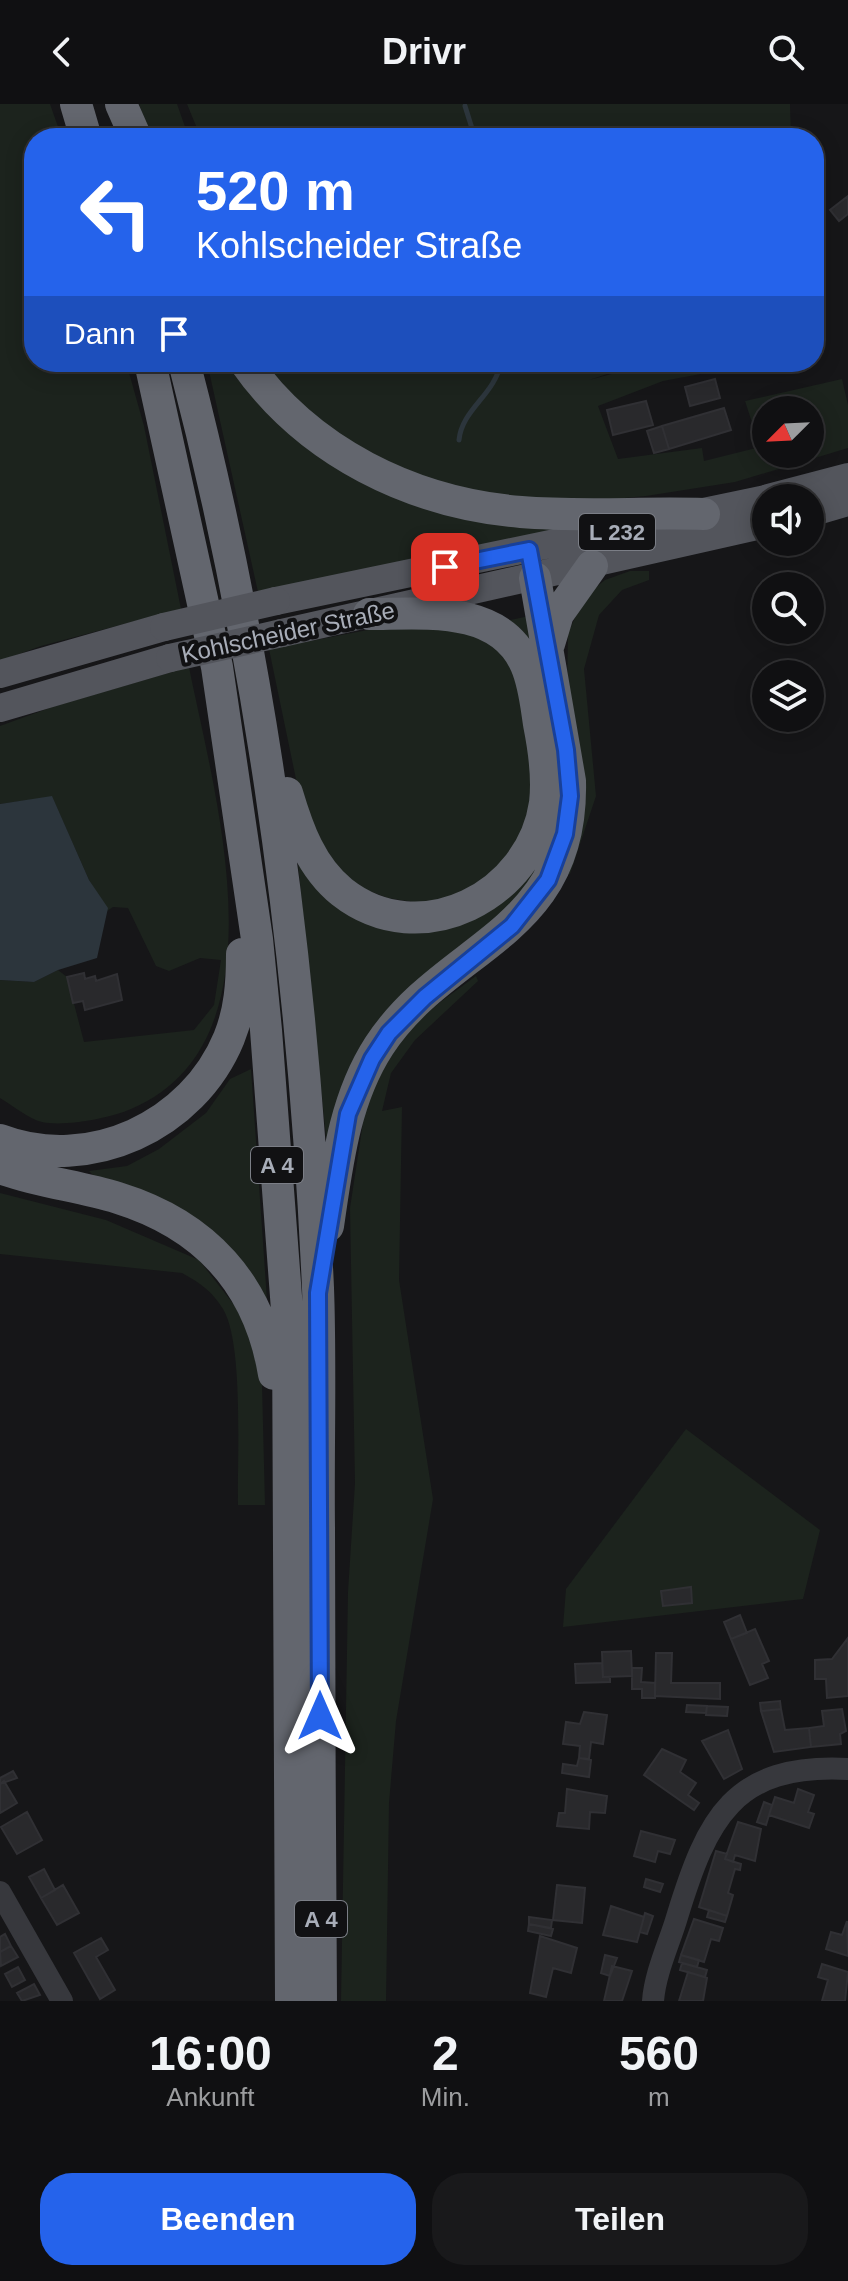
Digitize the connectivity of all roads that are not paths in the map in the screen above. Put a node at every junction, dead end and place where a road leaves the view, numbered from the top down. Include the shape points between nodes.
1 (76, 104) edge
2 (111, 104) edge
3 (121, 104) edge
4 (83, 128) edge
5 (118, 128) edge
6 (132, 128) edge
7 (152, 372) edge
8 (187, 372) edge
9 (253, 372) edge
10 (848, 477) edge
11 (821, 484) edge
12 (752, 502) edge
13 (848, 502) edge
14 (824, 509) edge
15 (704, 514) junction
16 (752, 527) edge
17 (532, 564) junction
18 (592, 566) junction
19 (369, 614) junction
20 (549, 644) junction
21 (0, 674) edge
22 (257, 694) junction
23 (0, 708) edge
24 (245, 851) junction
25 (0, 1140) edge
26 (0, 1168) edge
27 (318, 1293) junction
28 (290, 1480) junction
29 (848, 1769) edge
30 (0, 1892) edge
31 (62, 2001) edge
32 (291, 2001) edge
33 (321, 2001) edge
34 (653, 2001) edge

1 - 4 highway
2 - 5 highway
3 - 6 highway
7 - 24 highway, A 4 via 217,667
8 - 22 highway, A 4
9 - 15 highway via 320,440 368,470 414,488 462,503 520,512
10 - 11 main road, Kohlscheider Straße / L 232
12 - 15 main road, Kohlscheider Straße / L 232
13 - 14 main road
15 - 17 main road, Kohlscheider Straße / L 232
16 - 18 main road, Kohlscheider Straße / L 232
17 - 18 main road, Kohlscheider Straße / L 232
17 - 19 main road, Kohlscheider Straße / L 232
17 - 20 highway
17 - 21 main road, Kohlscheider Straße / L 232, bridge via 276,601
18 - 20 highway via 558,614
19 - 22 highway via 449,615 483,623 509,640 526,664 546,765 545,802 529,853 487,897 448,914 410,917 373,909 343,893 321,870 300,834
19 - 23 main road, Kohlscheider Straße / L 232, bridge via 170,658
20 - 27 highway via 570,781 570,811 558,858 512,926 411,1009 372,1059 344,1128
22 - 27 highway, A 4 via 294,970
24 - 25 highway via 242,989 236,1017 228,1040 184,1102 130,1139 97,1148 58,1151
24 - 28 highway, A 4 via 279,1197 288,1323
26 - 28 highway via 149,1209 184,1227 222,1257 250,1297 267,1339
27 - 33 highway, A 4
28 - 32 highway, A 4
29 - 34 street via 807,1766 775,1775 749,1788 707,1831
30 - 31 street

